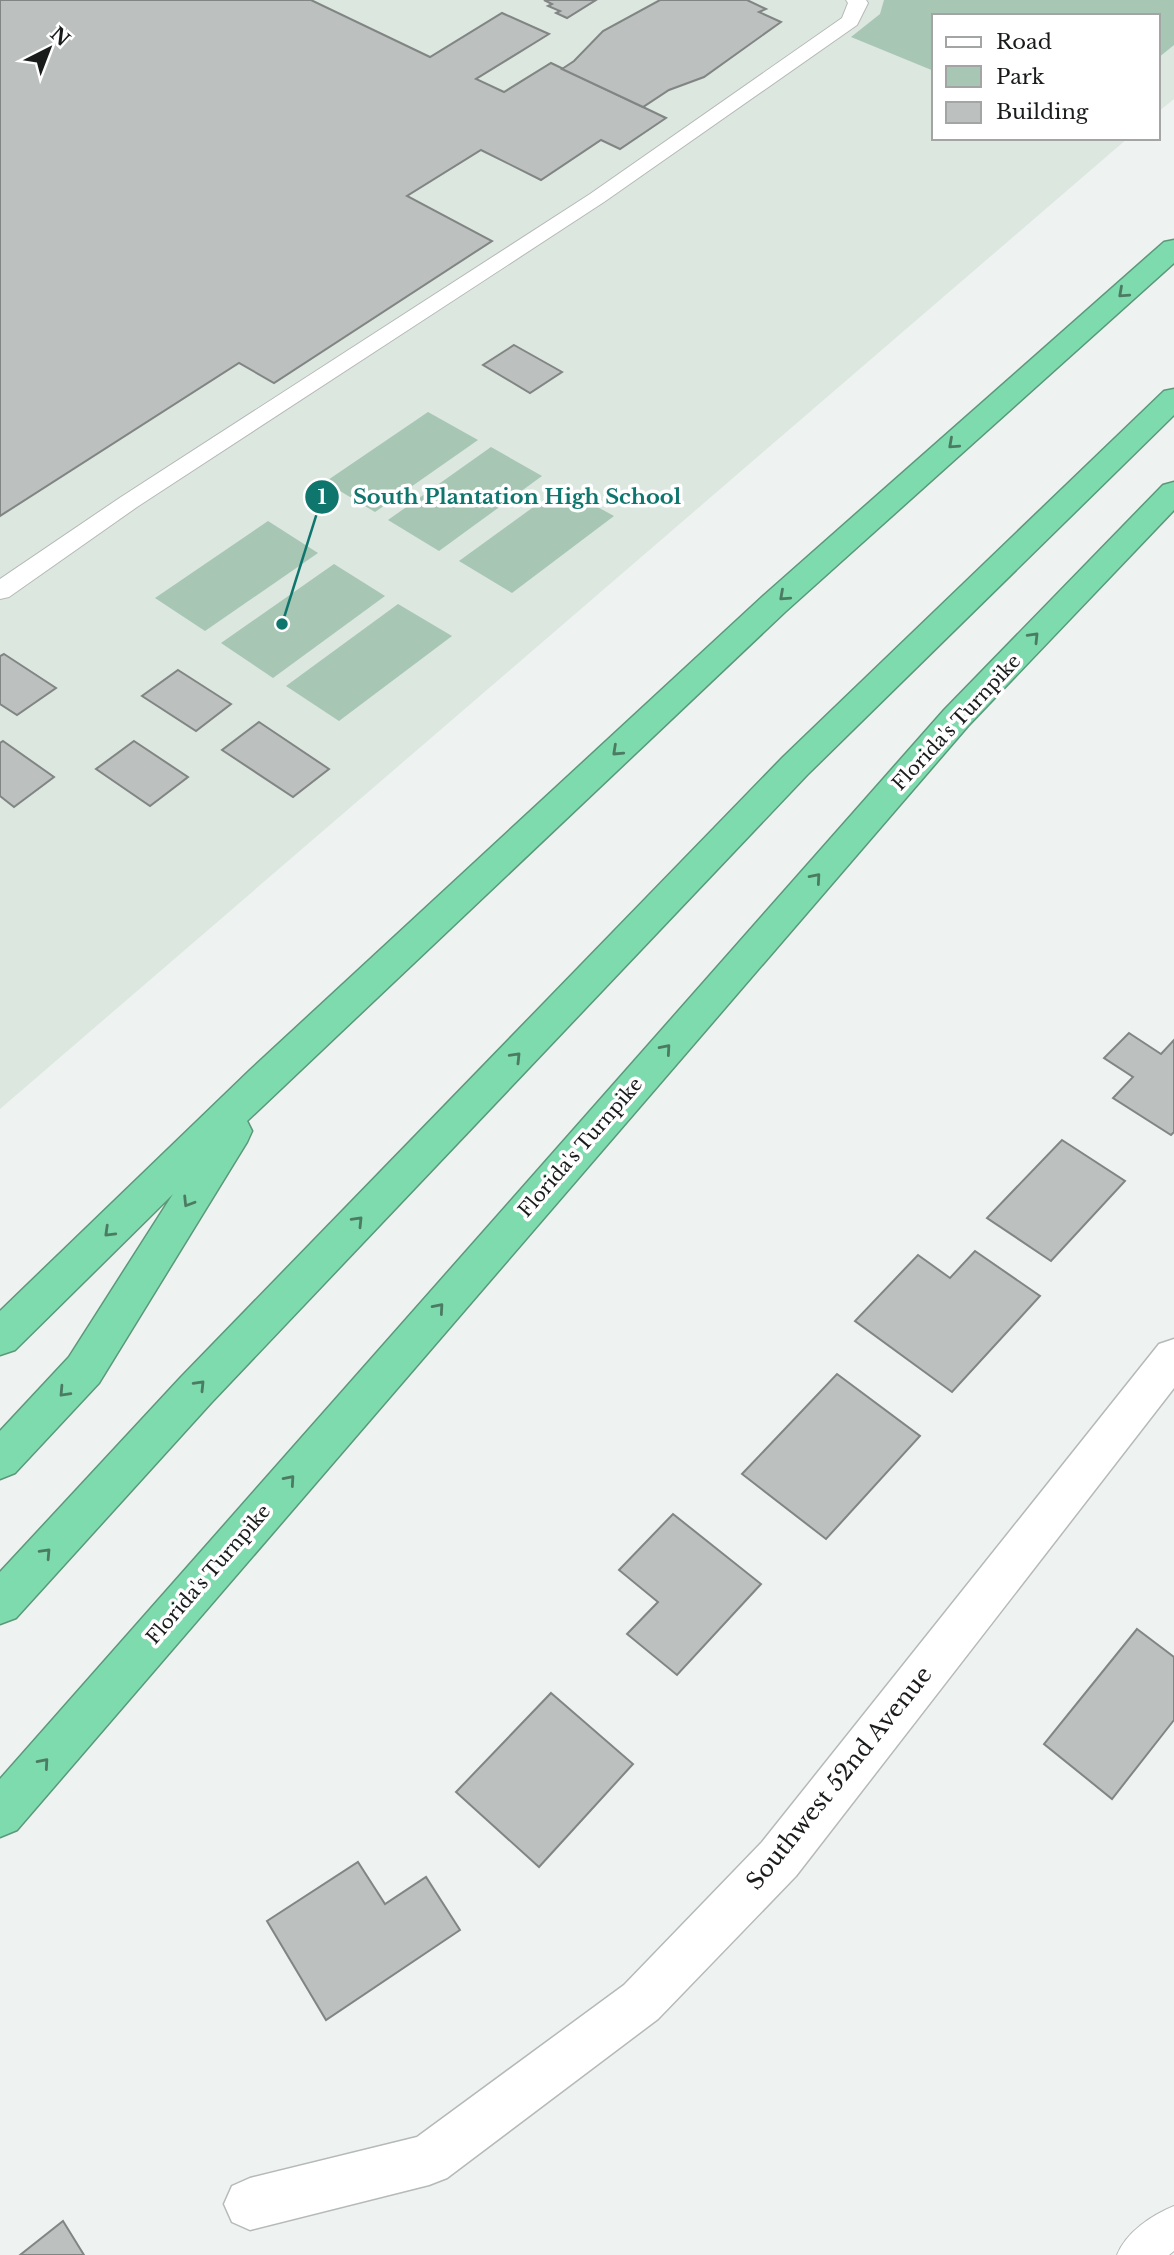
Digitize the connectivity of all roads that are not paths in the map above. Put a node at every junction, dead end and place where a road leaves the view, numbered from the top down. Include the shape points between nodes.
1 (856, 0) edge
2 (1174, 247) edge
3 (1174, 398) edge
4 (1174, 492) edge
5 (0, 591) edge
6 (263, 1082) junction
7 (0, 1338) edge
8 (1174, 1357) edge
9 (0, 1460) edge
10 (0, 1603) edge
11 (0, 1814) edge
12 (250, 2204) dead end
13 (1174, 2226) edge
14 (1138, 2255) edge

1 - 5 lane via 850,21 597,198
2 -> 6 highway via 774,604
10 -> 3 highway via 205,1380 795,766
11 -> 4 highway, Florida's Turnpike via 956,718
6 -> 7 highway
6 -> 9 highway via 85,1370
8 - 12 street, Southwest 52nd Avenue via 779,1859 641,2003 429,2160
13 - 14 lane

